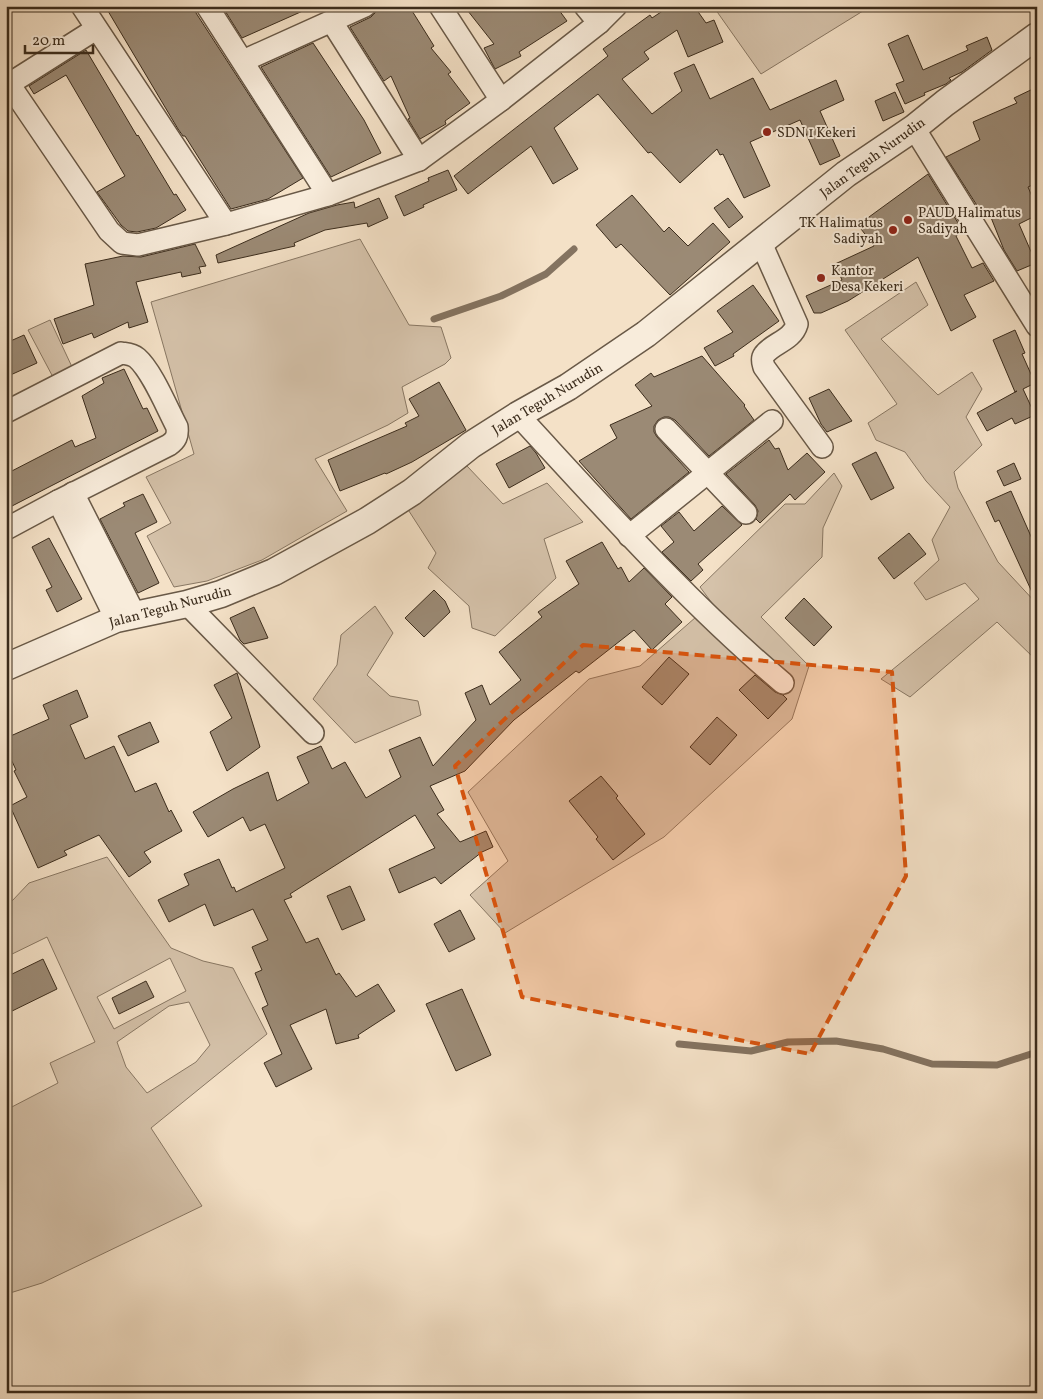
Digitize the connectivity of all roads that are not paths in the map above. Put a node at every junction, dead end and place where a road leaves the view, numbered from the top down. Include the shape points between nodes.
1 (82, 6) edge
2 (207, 6) edge
3 (365, 6) edge
4 (440, 6) edge
5 (585, 6) edge
6 (616, 6) edge
7 (332, 22) junction
8 (599, 23) junction
9 (96, 29) junction
10 (1037, 36) edge
11 (243, 62) junction
12 (7, 85) edge
13 (501, 100) junction
14 (914, 128) junction
15 (418, 160) junction
16 (328, 195) junction
17 (226, 224) junction
18 (761, 243) junction
19 (1037, 326) edge
20 (6, 412) edge
21 (518, 415) junction
22 (772, 421) dead end
23 (666, 429) dead end
24 (822, 447) dead end
25 (707, 474) junction
26 (65, 497) junction
27 (746, 513) dead end
28 (6, 529) edge
29 (629, 536) junction
30 (188, 604) junction
31 (125, 617) junction
32 (6, 666) edge
33 (783, 683) dead end
34 (313, 733) dead end

1 - 9 street
2 - 11 street
3 - 7 street
4 - 13 street
5 - 8 street
6 - 8 street
7 - 11 street
7 - 15 street
8 - 13 street
9 - 12 street
9 - 17 street
10 - 14 street, Jalan Teguh Nurudin
11 - 16 street
12 - 17 street via 110,231 122,243 138,245
13 - 15 street
14 - 18 street, Jalan Teguh Nurudin via 846,174
14 - 19 street
15 - 16 street
16 - 17 street
18 - 21 street, Jalan Teguh Nurudin via 608,362
18 - 24 street via 797,324 785,340 764,355 764,367
20 - 26 street via 121,354 137,358 148,372 177,427 175,440
21 - 29 street
21 - 30 street, Jalan Teguh Nurudin via 471,445 412,492 329,543 274,572
22 - 25 street
23 - 25 street
25 - 27 street
25 - 29 street
26 - 28 street
26 - 31 street
29 - 33 street via 723,631
30 - 31 street, Jalan Teguh Nurudin
30 - 34 street
31 - 32 street, Jalan Teguh Nurudin

